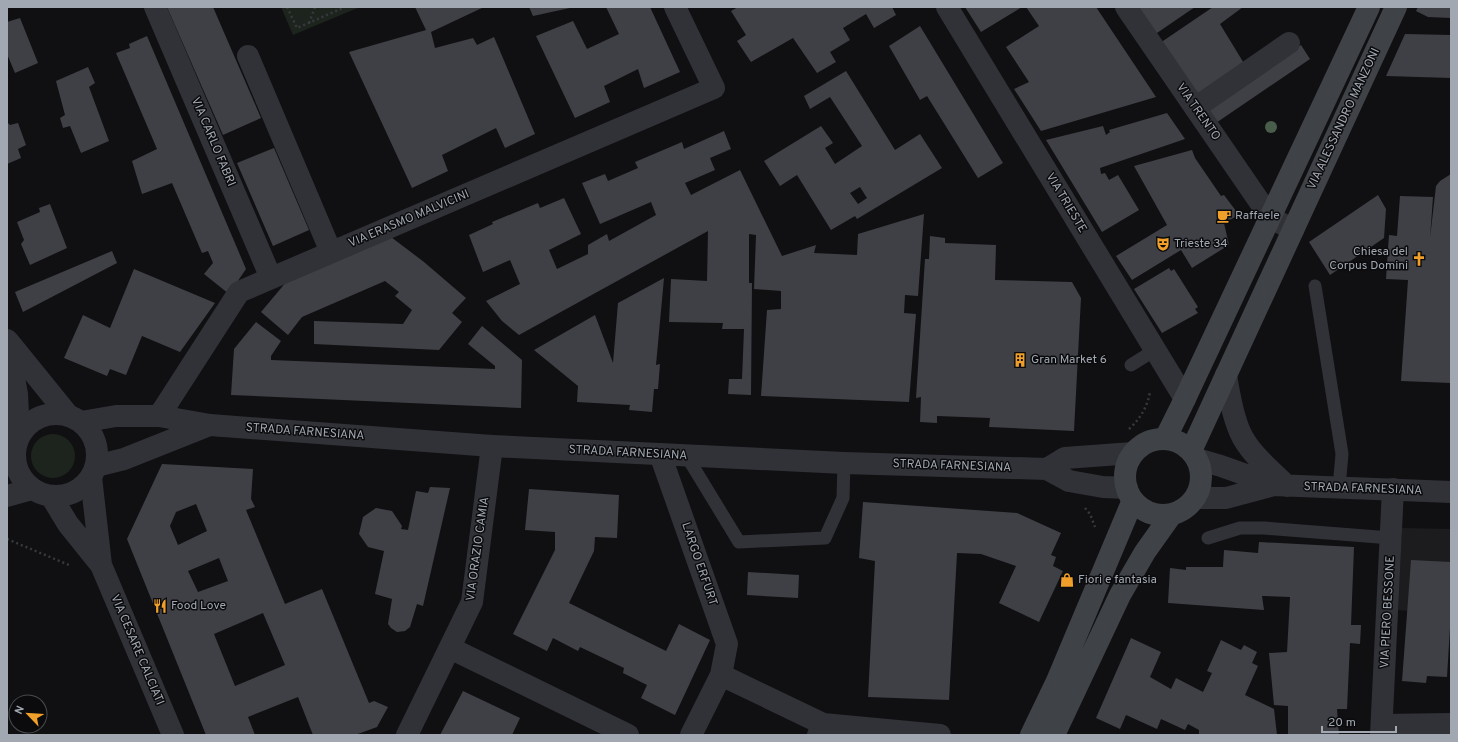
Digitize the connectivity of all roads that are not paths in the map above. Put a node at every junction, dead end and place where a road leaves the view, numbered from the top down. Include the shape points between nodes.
1 (155, 7) edge
2 (675, 7) edge
3 (947, 7) edge
4 (1126, 7) edge
5 (1369, 7) edge
6 (1396, 7) edge
7 (1289, 43) dead end
8 (248, 56) dead end
9 (1196, 108) junction
10 (1270, 217) junction
11 (1293, 230) junction
12 (331, 252) junction
13 (271, 278) junction
14 (1315, 286) dead end
15 (7, 340) edge
16 (1155, 350) junction
17 (1131, 365) dead end
18 (1226, 375) junction
19 (1185, 399) junction
20 (159, 416) junction
21 (74, 419) junction
22 (210, 425) junction
23 (1165, 439) junction
24 (492, 446) junction
25 (14, 448) edge
26 (660, 454) junction
27 (1134, 454) junction
28 (1194, 455) junction
29 (686, 456) junction
30 (844, 463) junction
31 (1047, 468) junction
32 (94, 472) junction
33 (1281, 485) junction
34 (1339, 487) junction
35 (1393, 489) junction
36 (1451, 492) edge
37 (42, 493) junction
38 (1130, 494) junction
39 (7, 496) edge
40 (1195, 498) junction
41 (1172, 514) junction
42 (1208, 538) dead end
43 (1391, 538) junction
44 (101, 565) junction
45 (450, 648) junction
46 (721, 675) junction
47 (1451, 724) edge
48 (820, 730) edge
49 (1382, 730) edge
50 (1057, 733) edge
51 (172, 735) edge
52 (407, 735) edge
53 (628, 735) edge
54 (691, 735) edge
55 (940, 735) edge
56 (1031, 735) edge

1 - 13 street, VIA CARLO FABRI
2 - 12 street, VIA ERASMO MALVICINI via 714,88
3 - 16 street, VIA TRIESTE
4 - 9 street, VIA TRENTO
5 - 10 main road, VIA ALESSANDRO MANZONI
6 - 11 main road, VIA ALESSANDRO MANZONI
7 - 9 street
8 - 12 street
9 - 10 street, VIA TRENTO
10 - 11 street
10 - 19 main road, VIA ALESSANDRO MANZONI
11 - 18 main road, VIA ALESSANDRO MANZONI
12 - 13 street, VIA ERASMO MALVICINI
13 - 20 street, VIA ERASMO MALVICINI via 239,292
14 - 34 lane via 1342,454
15 - 21 street
15 - 25 street via 17,394
16 - 17 lane
16 - 19 street, VIA TRIESTE
18 - 28 main road, VIA ALESSANDRO MANZONI
18 - 33 street via 1230,400 1240,432
19 - 23 main road, VIA ALESSANDRO MANZONI
20 - 21 street, STRADA FARNESIANA
20 - 22 street, STRADA FARNESIANA
21 - 25 street via 54,414 40,417 28,425
21 - 32 street via 89,430 95,442 97,454
22 - 24 street, STRADA FARNESIANA
22 - 32 street, STRADA FARNESIANA
23 - 27 main road via 1153,440 1142,445
23 - 28 main road, STRADA FARNESIANA via 1174,440
24 - 26 street, STRADA FARNESIANA
24 - 45 street, VIA ORAZIO CAMIA via 472,602
25 - 37 street via 18,472 24,482
26 - 29 street, STRADA FARNESIANA
26 - 46 street, LARGO ERFURT via 727,644
27 - 31 street via 1065,458
27 - 38 main road via 1125,476
28 - 33 street, STRADA FARNESIANA
28 - 40 main road via 1202,479
29 - 30 street, STRADA FARNESIANA
29 - 30 lane via 738,542 825,538 843,498
30 - 31 street, STRADA FARNESIANA
31 - 38 street, STRADA FARNESIANA via 1069,481
32 - 37 street via 84,486 74,493 63,496
32 - 44 street, VIA CESARE CALCIATI
33 - 34 street, STRADA FARNESIANA
33 - 40 street, STRADA FARNESIANA via 1226,498
34 - 35 street, STRADA FARNESIANA
35 - 36 street, STRADA FARNESIANA
35 - 43 street, VIA PIERO BESSONE
37 - 39 street
37 - 44 street, VIA CESARE CALCIATI
38 - 41 main road via 1141,508 1150,513
38 - 56 main road via 1057,681
40 - 41 main road via 1189,506
41 - 50 main road via 1145,552 1120,595
42 - 43 lane via 1240,528
43 - 49 street, VIA PIERO BESSONE
44 - 51 street, VIA CESARE CALCIATI
45 - 52 street, VIA ORAZIO CAMIA
45 - 53 street
46 - 48 street
46 - 54 street, LARGO ERFURT
47 - 49 street
48 - 55 street

